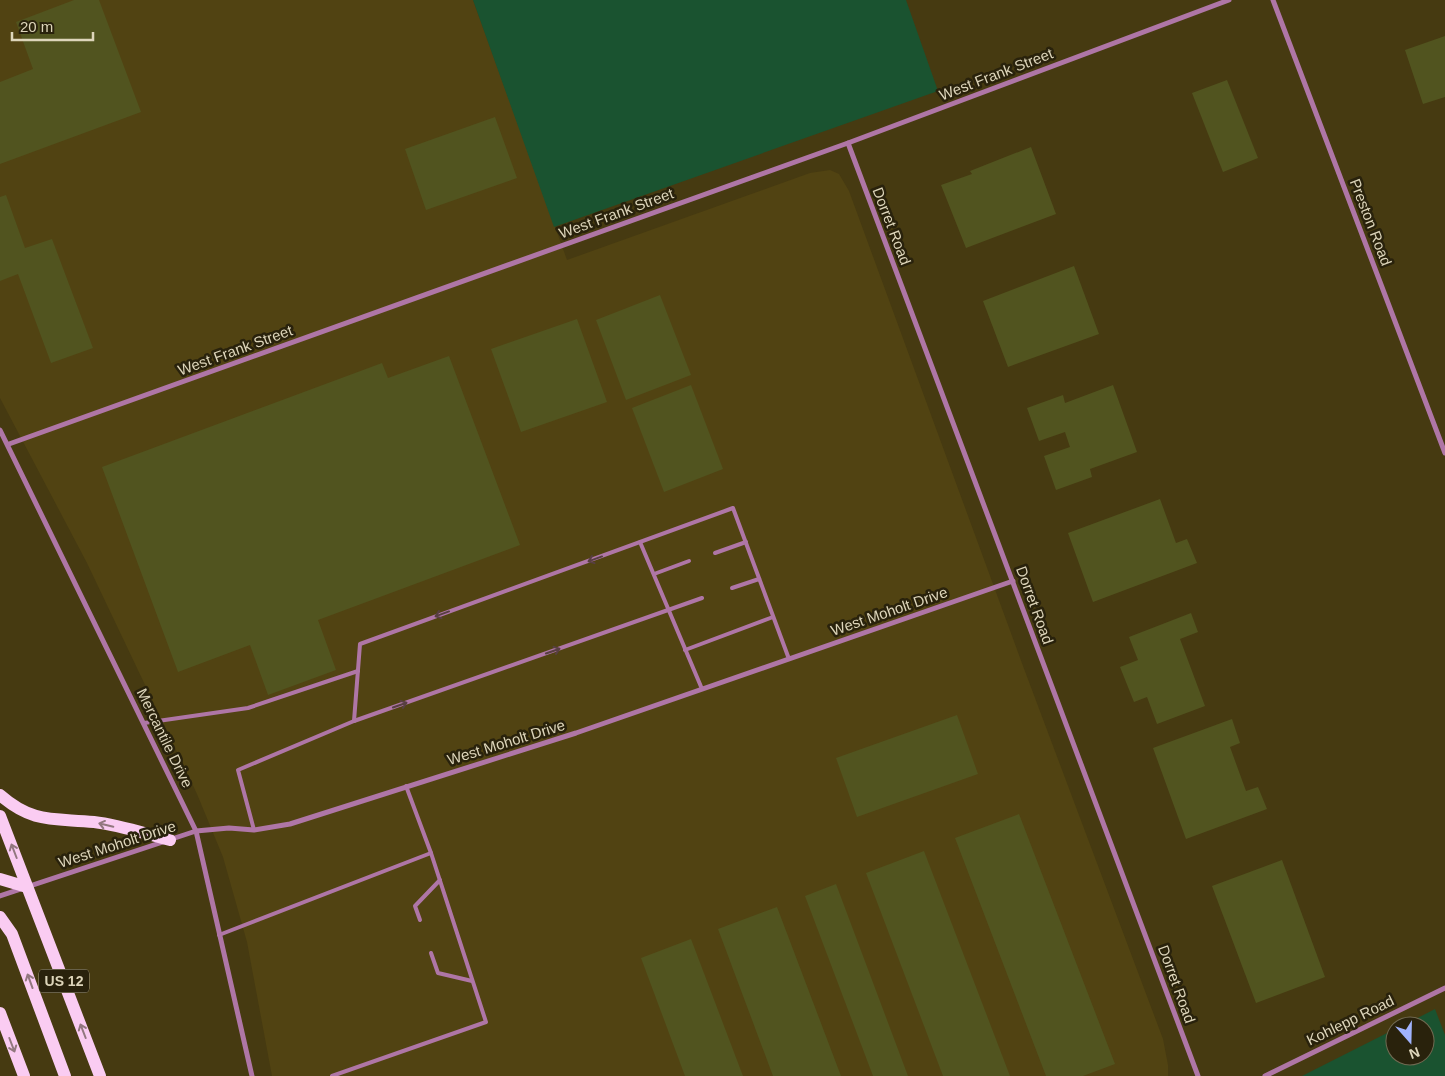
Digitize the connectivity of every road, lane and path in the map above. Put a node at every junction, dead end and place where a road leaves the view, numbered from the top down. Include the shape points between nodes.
1 (1230, 0) edge
2 (1273, 0) edge
3 (848, 143) junction
4 (0, 430) edge
5 (8, 444) junction
6 (1445, 453) edge
7 (640, 542) junction
8 (746, 542) junction
9 (714, 553) dead end
10 (689, 561) dead end
11 (654, 574) junction
12 (759, 579) junction
13 (1013, 581) junction
14 (732, 588) dead end
15 (702, 598) dead end
16 (669, 610) junction
17 (774, 617) junction
18 (685, 650) junction
19 (789, 659) junction
20 (358, 671) junction
21 (702, 689) junction
22 (354, 721) junction
23 (144, 723) junction
24 (406, 786) junction
25 (0, 795) edge
26 (0, 816) edge
27 (254, 830) junction
28 (196, 831) junction
29 (170, 840) junction
30 (431, 853) junction
31 (0, 879) edge
32 (440, 880) junction
33 (27, 887) junction
34 (0, 896) edge
35 (0, 917) edge
36 (420, 920) dead end
37 (220, 934) junction
38 (431, 953) dead end
39 (472, 981) junction
40 (1445, 988) edge
41 (0, 1013) edge
42 (24, 1076) edge
43 (65, 1076) edge
44 (100, 1076) edge
45 (252, 1076) edge
46 (332, 1076) edge
47 (1198, 1076) edge
48 (1265, 1076) edge

1 - 3 street, West Frank Street
2 - 6 street, Preston Road
3 - 5 street, West Frank Street
3 - 13 street, Dorret Road
4 - 5 street, Mercantile Drive
5 - 23 street, Mercantile Drive
7 - 8 lane via 733,508
7 - 11 lane
7 -> 20 lane via 360,644
8 - 9 lane
8 - 12 lane
10 - 11 lane
11 - 16 lane
12 - 14 lane
12 - 17 lane
13 - 19 street, West Moholt Drive
13 - 47 street, Dorret Road
15 - 16 lane
16 - 18 lane
22 -> 16 lane
17 - 18 lane
17 - 19 lane
18 - 21 lane
19 - 21 street, West Moholt Drive
20 - 22 lane
20 - 23 lane via 248,708
21 - 24 street, West Moholt Drive via 576,733
22 - 27 lane via 238,770
23 - 28 street, Mercantile Drive
24 - 27 street, West Moholt Drive via 290,824
24 - 30 lane
29 -> 25 main road via 96,822 46,819 16,809
33 -> 26 main road, US 12
27 - 28 street, West Moholt Drive
28 - 29 street, West Moholt Drive
28 - 37 street, Mercantile Drive
29 - 33 street, West Moholt Drive
30 - 32 lane
30 - 37 lane
31 - 33 main road
32 - 36 lane via 415,906
32 - 39 lane
33 - 34 street, West Moholt Drive
44 -> 33 main road, US 12
43 -> 35 main road via 12,934
37 - 45 street, Mercantile Drive
38 - 39 lane via 438,973
39 - 46 lane via 486,1022
40 - 48 street, Kohlepp Road
41 -> 42 main road

